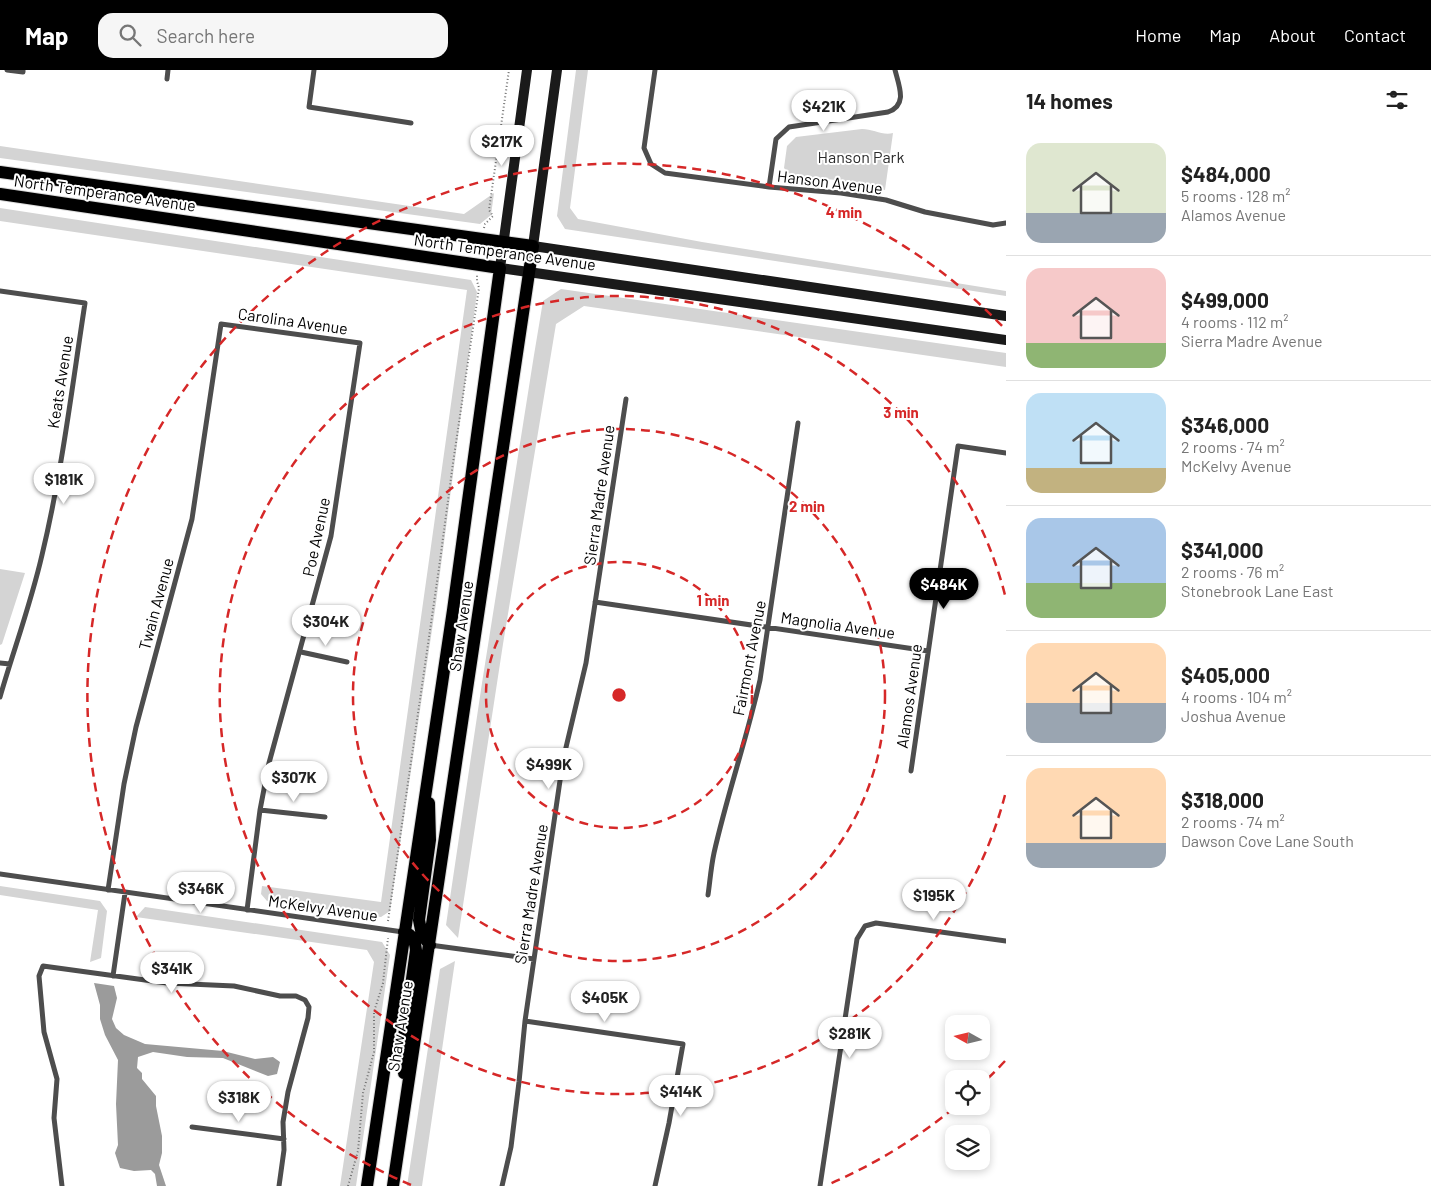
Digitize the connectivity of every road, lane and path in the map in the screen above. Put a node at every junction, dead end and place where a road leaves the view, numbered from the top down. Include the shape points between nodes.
1 (7, 70) edge
2 (168, 70) edge
3 (314, 70) edge
4 (509, 70) edge
5 (527, 70) edge
6 (557, 70) edge
7 (655, 70) edge
8 (895, 70) edge
9 (23, 71) edge
10 (167, 79) dead end
11 (411, 123) dead end
12 (0, 172) edge
13 (769, 187) junction
14 (0, 194) edge
15 (493, 216) dead end
16 (1006, 223) edge
17 (504, 242) junction
18 (533, 246) junction
19 (500, 268) junction
20 (529, 272) junction
21 (479, 288) dead end
22 (0, 291) edge
23 (1006, 316) edge
24 (221, 324) joint
25 (1006, 340) edge
26 (360, 343) joint
27 (626, 399) dead end
28 (798, 423) dead end
29 (1006, 453) edge
30 (595, 602) junction
31 (768, 627) junction
32 (928, 651) junction
33 (301, 652) junction
34 (347, 662) dead end
35 (0, 663) edge
36 (10, 664) junction
37 (0, 697) edge
38 (911, 771) dead end
39 (427, 776) junction
40 (260, 810) junction
41 (325, 817) dead end
42 (0, 874) edge
43 (108, 890) junction
44 (125, 893) junction
45 (708, 895) dead end
46 (247, 910) junction
47 (388, 917) dead end
48 (404, 932) junction
49 (1006, 941) edge
50 (430, 945) junction
51 (388, 946) dead end
52 (534, 960) junction
53 (113, 976) junction
54 (524, 1021) junction
55 (405, 1101) junction
56 (192, 1127) dead end
57 (284, 1139) junction
58 (62, 1186) edge
59 (279, 1186) edge
60 (348, 1186) edge
61 (367, 1186) edge
62 (393, 1186) edge
63 (502, 1186) edge
64 (654, 1186) edge
65 (820, 1186) edge

1 - 9 street
2 - 10 street
3 - 11 street via 309,107
4 - 15 path via 489,210
5 - 17 main road, Shaw Avenue
6 - 18 main road, Shaw Avenue
7 - 13 street, Hanson Avenue via 644,148 651,164 665,173
8 - 13 street via 900,87 899,104 895,110 789,127 776,139
12 - 17 main road, North Temperance Avenue
13 - 16 street, Hanson Avenue via 841,193 886,200 925,212 994,224
14 - 19 main road, North Temperance Avenue
17 - 18 main road, North Temperance Avenue
17 - 19 main road, Shaw Avenue
18 - 20 main road, Shaw Avenue
18 - 23 main road, North Temperance Avenue
19 - 20 main road, North Temperance Avenue
19 - 39 main road, Shaw Avenue
20 - 25 main road, North Temperance Avenue
20 - 50 main road, Shaw Avenue
21 - 47 path
22 - 36 street, Keats Avenue via 85,303 57,488 30,603
24 - 26 street, Carolina Avenue
24 - 43 street, Twain Avenue via 192,519 136,727
26 - 33 street, Poe Avenue via 332,536
27 - 30 street, Sierra Madre Avenue
28 - 31 street, Fairmont Avenue
29 - 32 street, Alamos Avenue via 958,446
30 - 31 street, Magnolia Avenue
30 - 52 street, Sierra Madre Avenue via 586,663 564,760
31 - 32 street, Magnolia Avenue
31 - 45 street, Fairmont Avenue via 752,715 713,855
32 - 38 street, Alamos Avenue
33 - 34 street
33 - 40 street, Poe Avenue via 269,763
35 - 36 street
36 - 37 street, Keats Avenue
39 - 48 main road, Shaw Avenue
39 - 50 main road via 430,840 419,920 422,935
40 - 41 street
40 - 46 street, Poe Avenue
42 - 43 street, McKelvy Avenue
43 - 44 street, McKelvy Avenue
44 - 46 street, McKelvy Avenue
44 - 53 street
46 - 48 street, McKelvy Avenue
48 - 55 main road via 413,938 416,950 403,1044
48 - 61 main road, Shaw Avenue
49 - 65 street via 876,923 865,926 857,939
50 - 52 street
50 - 55 main road, Shaw Avenue
51 - 60 path via 374,1012 374,1052 363,1093 358,1151
52 - 54 street, Sierra Madre Avenue
53 - 57 street via 167,983 234,986 306,1000 308,1018 288,1092
53 - 58 street via 43,966 39,976 44,1032 56,1079 54,1118
54 - 63 street, Sierra Madre Avenue via 512,1138
54 - 64 street via 683,1044
55 - 62 main road, Shaw Avenue
56 - 57 street
57 - 59 street

